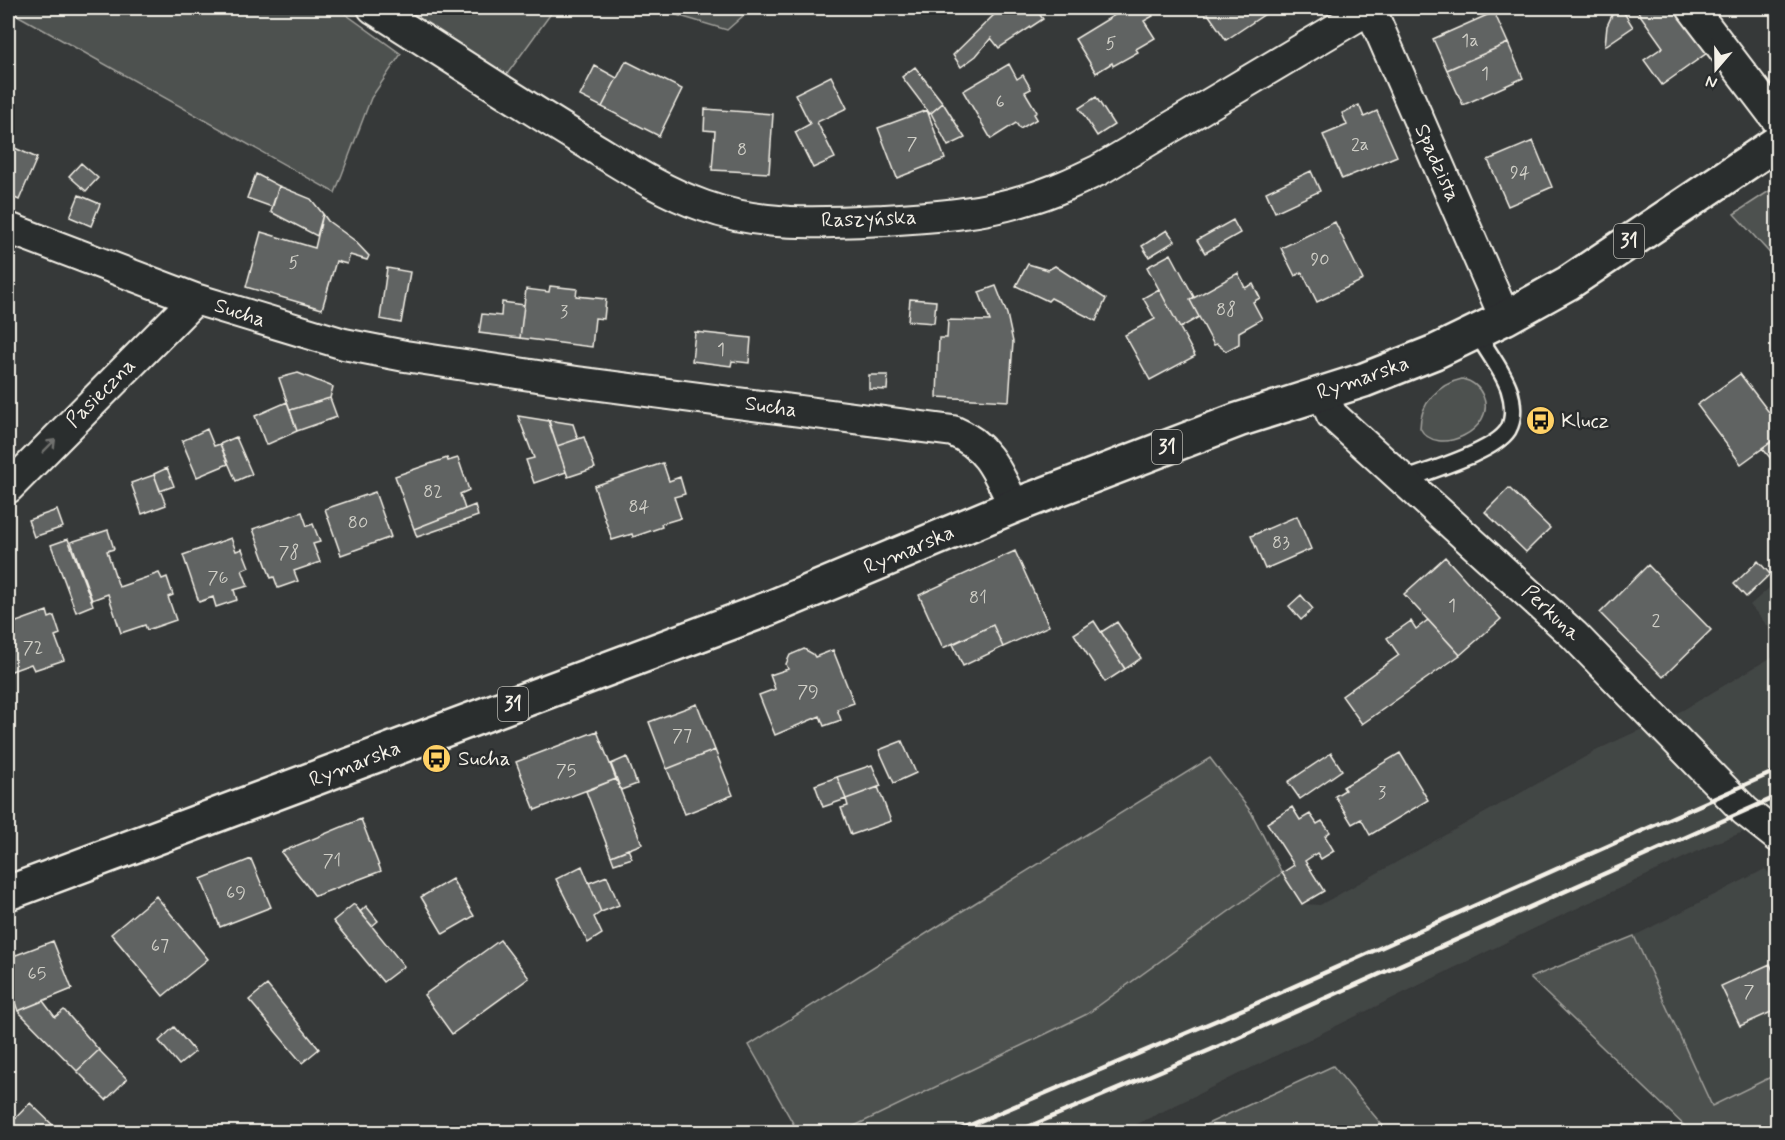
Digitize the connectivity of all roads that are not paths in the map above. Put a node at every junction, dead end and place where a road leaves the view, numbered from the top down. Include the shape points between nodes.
1 (373, 8) edge
2 (1370, 8) edge
3 (1692, 8) edge
4 (1778, 121) edge
5 (1778, 142) edge
6 (8, 228) edge
7 (195, 299) junction
8 (1505, 318) junction
9 (1477, 333) junction
10 (1323, 393) junction
11 (1405, 480) junction
12 (8, 488) edge
13 (1014, 506) junction
14 (1778, 837) edge
15 (8, 893) edge

1 - 2 street, Raszyńska via 570,133 680,196 750,219 844,222 969,212 1058,189 1099,170
2 - 8 street, Spadzista
3 - 4 street
5 - 8 main road, Rymarska / 31 via 1568,283
6 - 7 street, Sucha
12 -> 7 street, Pasieczna
7 - 13 street, Sucha via 344,344 405,356 953,431 980,446
8 - 9 main road, Rymarska / 31
9 - 10 main road, Rymarska / 31
9 - 11 lane via 1509,388 1512,411 1508,429 1498,441 1484,448
10 - 11 street, Perkuna via 1332,415
10 - 13 main road, Rymarska / 31 via 1238,420
11 - 14 street, Perkuna via 1574,635 1745,811
13 - 15 main road, Rymarska / 31 via 770,608

